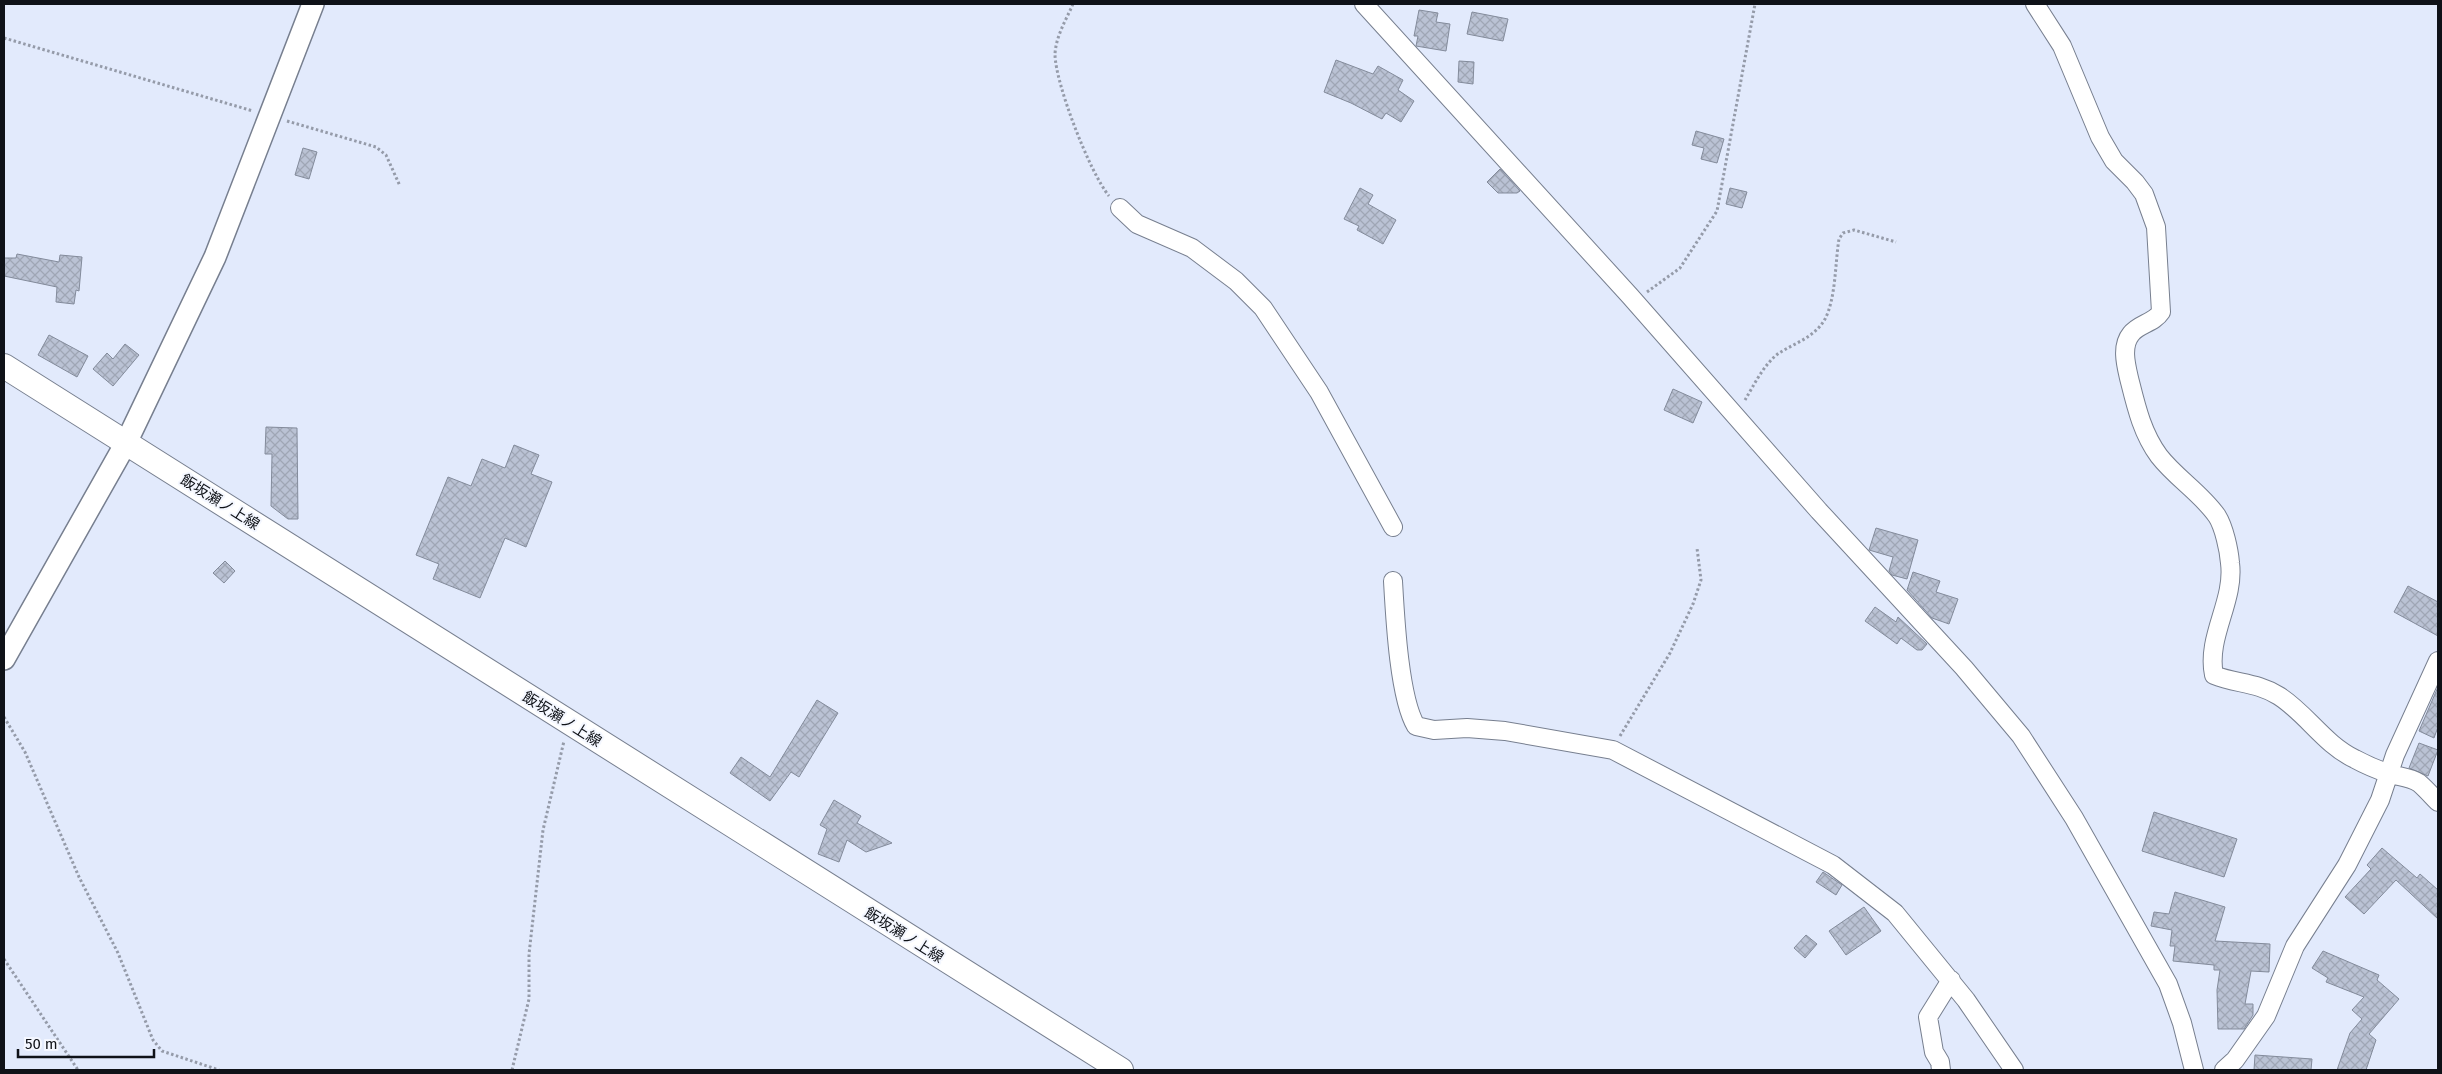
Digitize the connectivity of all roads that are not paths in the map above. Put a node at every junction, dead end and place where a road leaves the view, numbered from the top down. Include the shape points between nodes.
1 (313, 4) edge
2 (1364, 4) edge
3 (2035, 4) edge
4 (1120, 208) road end
5 (4, 366) edge
6 (126, 443) junction
7 (1393, 527) dead end
8 (1393, 581) dead end
9 (4, 659) edge
10 (2438, 661) edge
11 (2389, 774) junction
12 (2438, 802) edge
13 (1950, 980) junction
14 (1121, 1070) edge
15 (1941, 1070) edge
16 (2014, 1070) edge
17 (2194, 1070) edge
18 (2224, 1070) edge

1 - 6 street via 215,257
2 - 17 street via 1964,668 2021,736 2074,818 2168,984
3 - 11 street via 2062,46 2100,137 2114,161 2144,194 2156,227 2161,312 2131,334 2126,347 2126,362 2144,431 2159,456 2218,518 2225,539 2231,564 2228,593 2214,651 2214,675 2260,685 2278,695 2332,744 2354,759
4 - 7 street via 1137,224 1192,248 1236,281 1263,308 1319,392
5 - 6 main road, 飯坂瀬ノ上線
6 - 9 street
6 - 14 main road, 飯坂瀬ノ上線
8 - 13 street via 1404,691 1416,726 1434,730 1505,731 1613,750 1833,865 1895,913
10 - 11 street
11 - 12 street via 2418,783
11 - 18 street via 2380,800 2347,865 2295,946 2266,1016 2235,1060
13 - 15 street via 1928,1017 1934,1052
13 - 16 street

